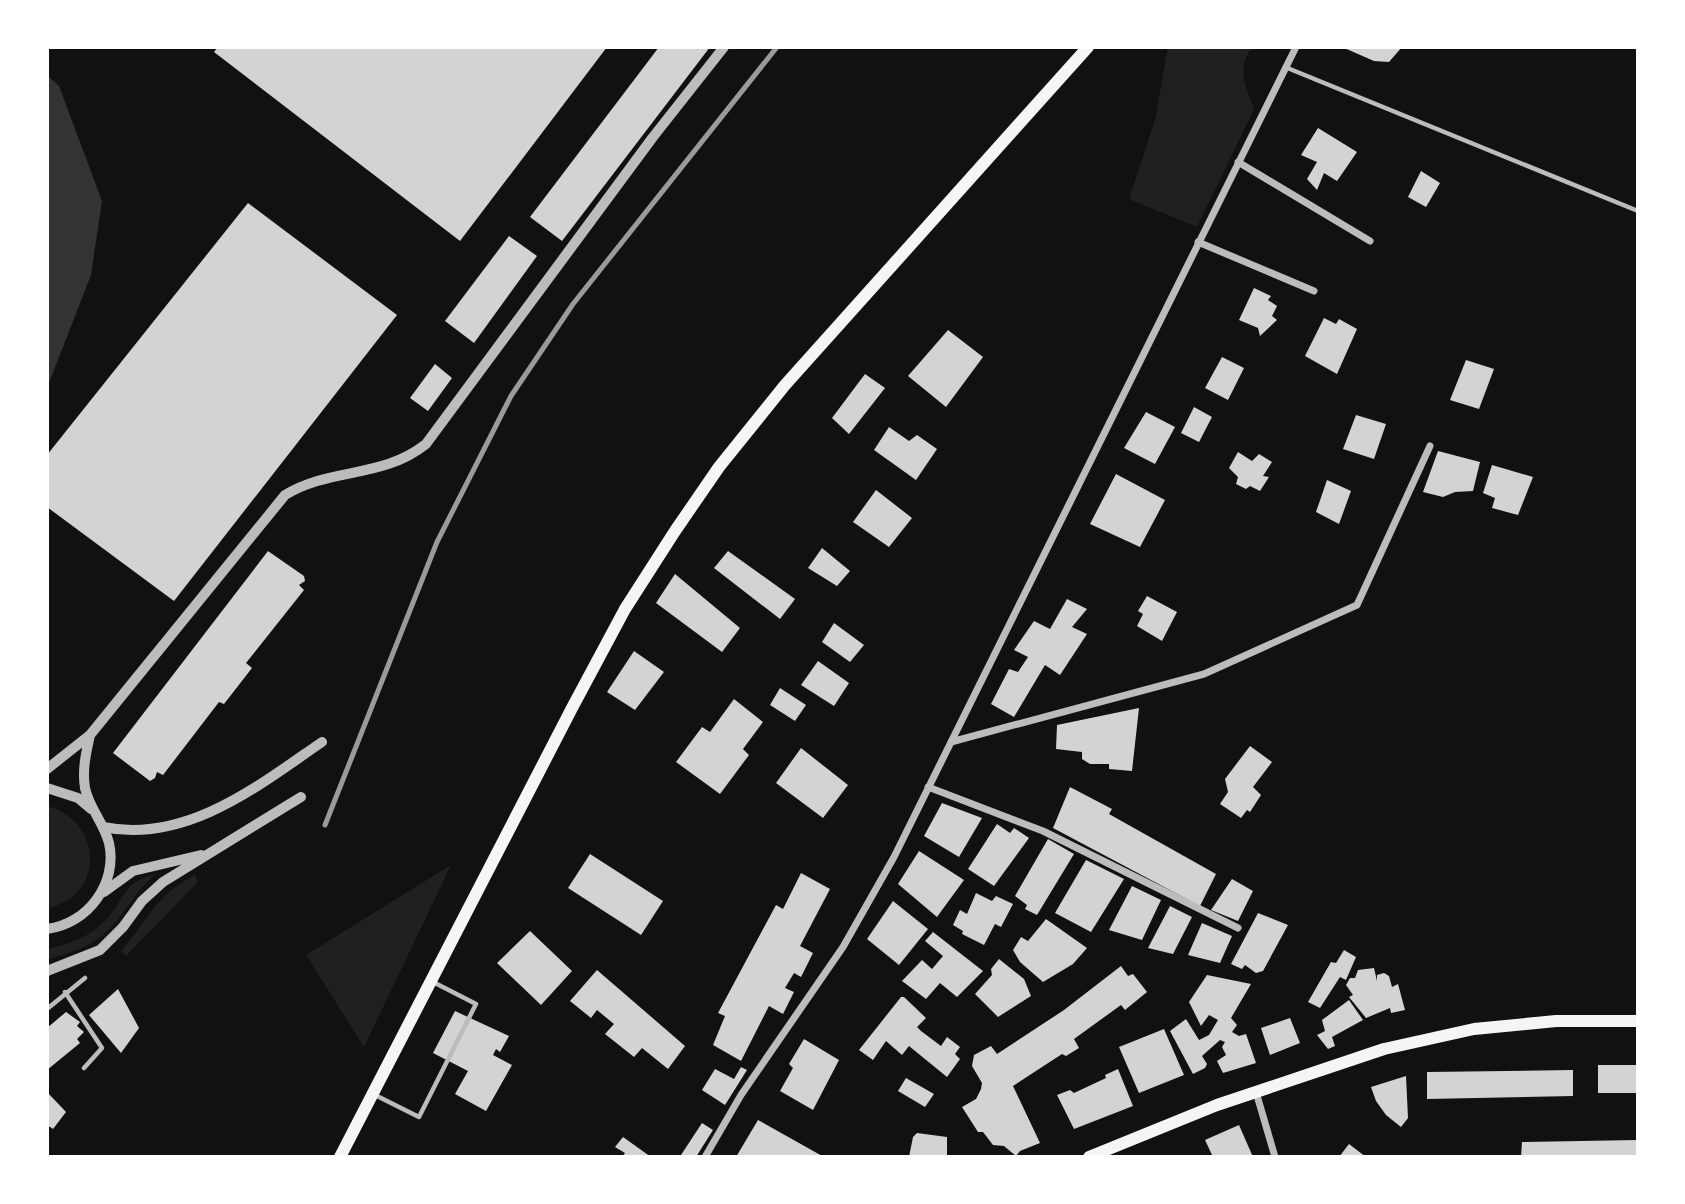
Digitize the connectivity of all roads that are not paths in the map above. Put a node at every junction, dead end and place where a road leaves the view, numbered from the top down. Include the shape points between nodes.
1 (724, 47) edge
2 (1088, 47) edge
3 (1296, 47) edge
4 (1285, 67) junction
5 (1238, 162) junction
6 (1638, 211) edge
7 (1370, 241) dead end
8 (1198, 243) junction
9 (1314, 291) dead end
10 (1430, 446) dead end
11 (90, 735) junction
12 (322, 742) dead end
13 (951, 742) junction
14 (47, 769) edge
15 (928, 787) junction
16 (47, 788) edge
17 (301, 797) dead end
18 (93, 811) junction
19 (103, 827) junction
20 (208, 854) junction
21 (100, 896) junction
22 (1238, 928) dead end
23 (50, 931) edge
24 (47, 971) edge
25 (85, 978) dead end
26 (430, 981) junction
27 (65, 992) junction
28 (47, 1009) edge
29 (1638, 1021) edge
30 (84, 1068) dead end
31 (1256, 1092) junction
32 (373, 1093) junction
33 (340, 1157) edge
34 (705, 1157) edge
35 (1089, 1157) edge
36 (1275, 1157) edge

1 - 11 street via 426,444 390,466 310,482 285,495
2 - 26 main road via 785,386 712,477 625,609
3 - 4 street
4 - 5 street
4 - 6 lane
5 - 7 street
5 - 8 street
8 - 9 street
8 - 13 street
10 - 13 street via 1357,606 1204,674
11 - 14 street
11 - 18 street via 84,776
12 - 19 street via 207,813 152,831
13 - 15 street
15 - 22 street via 1043,831
15 - 34 street via 843,947 741,1095
16 - 18 street via 78,798
17 - 20 street
18 - 19 street
19 - 21 street via 110,862
20 - 21 street via 133,871
20 - 24 street via 152,891 100,950
21 - 23 street via 88,911
25 - 27 lane
26 - 32 main road
26 - 32 lane via 476,1004 419,1117
27 - 28 lane
27 - 30 lane via 102,1048
29 - 31 main road via 1556,1021 1474,1029 1384,1049
31 - 35 main road
31 - 36 street
32 - 33 main road

